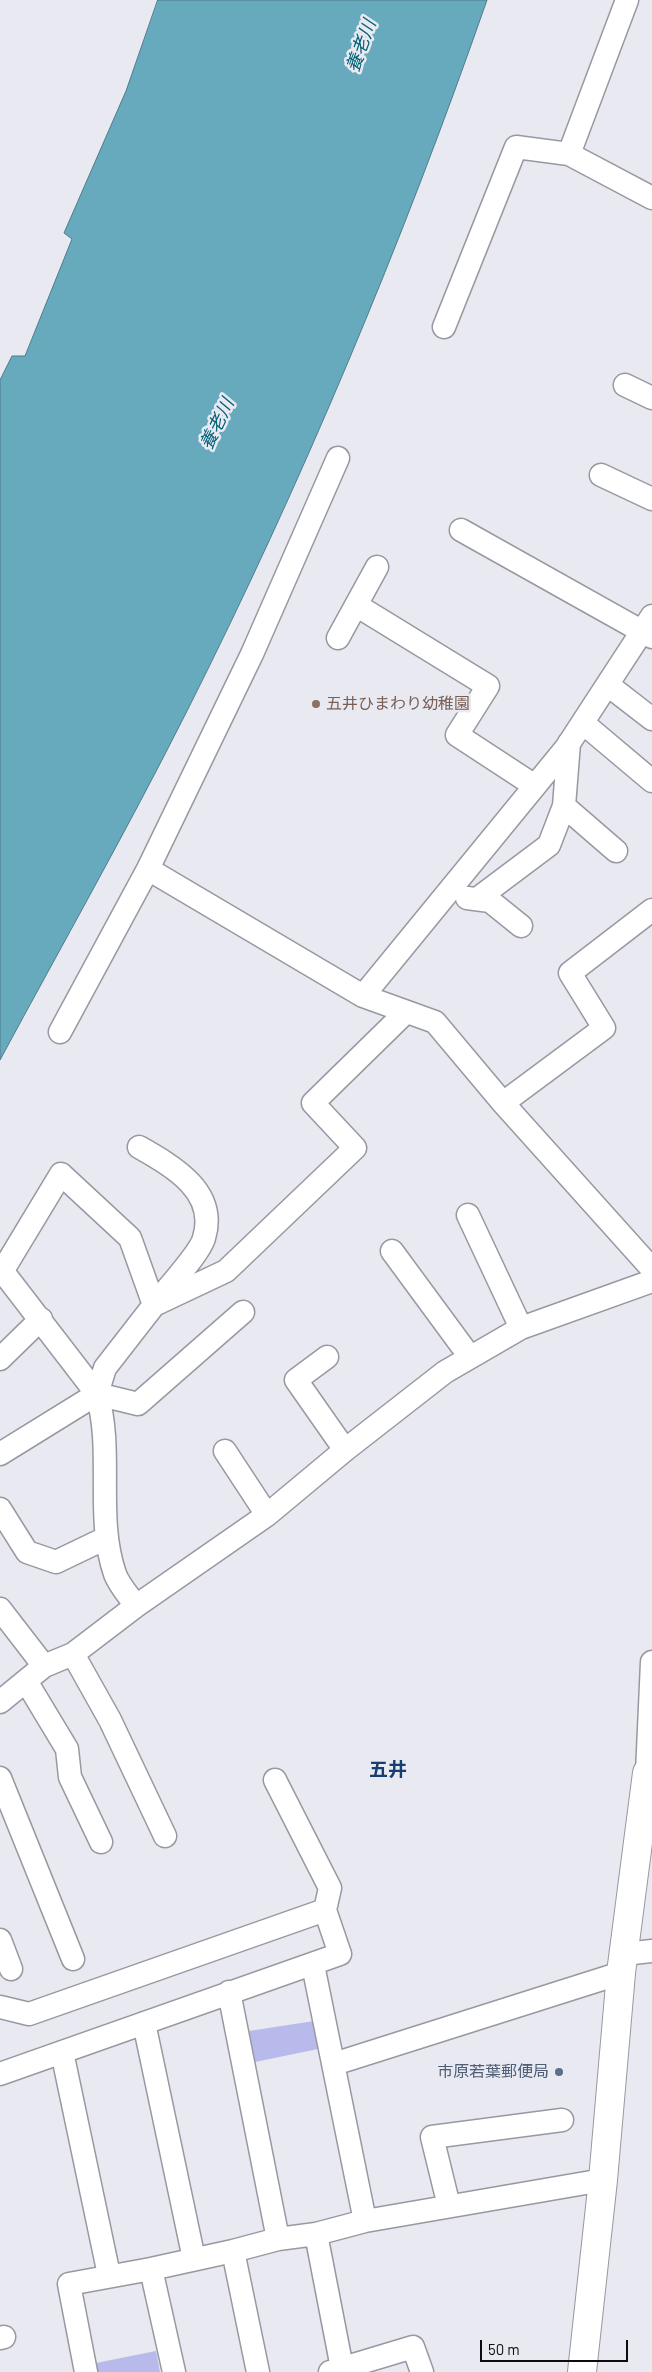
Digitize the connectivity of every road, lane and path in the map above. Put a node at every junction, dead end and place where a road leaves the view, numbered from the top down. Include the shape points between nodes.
1 (627, 0) edge
2 (569, 154) junction
3 (652, 198) edge
4 (444, 327) dead end
5 (626, 385) dead end
6 (652, 398) edge
7 (338, 458) dead end
8 (601, 475) dead end
9 (652, 499) edge
10 (461, 530) dead end
11 (377, 567) dead end
12 (356, 605) junction
13 (649, 628) edge
14 (338, 638) dead end
15 (608, 685) junction
16 (652, 719) edge
17 (582, 723) junction
18 (569, 743) junction
19 (652, 781) edge
20 (535, 786) junction
21 (564, 806) junction
22 (616, 851) dead end
23 (148, 870) junction
24 (446, 895) junction
25 (477, 899) junction
26 (652, 910) edge
27 (522, 926) dead end
28 (363, 996) junction
29 (406, 1012) junction
30 (60, 1032) dead end
31 (503, 1103) junction
32 (139, 1147) dead end
33 (468, 1215) dead end
34 (392, 1251) dead end
35 (652, 1269) edge
36 (4, 1278) edge
37 (652, 1281) edge
38 (154, 1305) junction
39 (243, 1312) dead end
40 (41, 1319) junction
41 (521, 1328) junction
42 (327, 1357) dead end
43 (470, 1357) junction
44 (0, 1358) edge
45 (97, 1394) junction
46 (345, 1450) junction
47 (225, 1451) dead end
48 (0, 1454) edge
49 (0, 1509) edge
50 (267, 1514) junction
51 (106, 1538) junction
52 (136, 1606) junction
53 (0, 1609) edge
54 (72, 1654) junction
55 (652, 1662) edge
56 (44, 1666) junction
57 (26, 1681) junction
58 (0, 1702) edge
59 (650, 1772) edge
60 (0, 1778) edge
61 (275, 1780) dead end
62 (165, 1836) dead end
63 (101, 1842) dead end
64 (325, 1910) junction
65 (0, 1940) edge
66 (652, 1952) edge
67 (73, 1959) dead end
68 (622, 1964) junction
69 (313, 1965) junction
70 (11, 1969) dead end
71 (229, 1992) junction
72 (0, 2007) edge
73 (144, 2023) junction
74 (62, 2052) junction
75 (334, 2064) junction
76 (0, 2074) edge
77 (562, 2120) dead end
78 (603, 2180) junction
79 (449, 2206) junction
80 (365, 2220) junction
81 (316, 2234) junction
82 (278, 2239) junction
83 (233, 2252) junction
84 (194, 2259) junction
85 (151, 2269) junction
86 (109, 2275) junction
87 (336, 2370) edge
88 (86, 2372) edge
89 (174, 2372) edge
90 (258, 2372) edge
91 (422, 2372) edge
92 (582, 2372) edge

1 - 2 street
2 - 3 street
2 - 4 street via 516,147
5 - 6 street
7 - 23 street via 252,654
8 - 9 street
10 - 13 street
11 - 12 street
12 - 14 street
12 - 20 street via 488,686 457,736
13 - 15 street
15 - 16 street
15 - 17 street
17 - 18 street
17 - 19 street
18 - 20 street
18 - 21 street
20 - 24 street
21 - 22 street
21 - 25 street via 549,845
23 - 28 street
23 - 30 street
24 - 25 street
24 - 28 street
25 - 27 street via 490,901
26 - 31 street via 570,973 604,1028
28 - 29 street
29 - 31 street via 435,1022
29 - 38 street via 313,1103 355,1148 226,1271
31 - 35 street
32 - 38 street via 164,1161 199,1191 207,1214 204,1240
33 - 41 street
34 - 43 street
36 - 38 street via 61,1174 130,1238
36 - 40 street
37 - 41 street
38 - 45 street via 105,1368
39 - 45 street via 138,1404
40 - 44 street
40 - 45 street
41 - 43 street
42 - 46 street via 296,1380
43 - 46 street via 445,1372
45 - 48 street
45 - 51 street via 103,1416
46 - 50 street
47 - 50 street
49 - 51 street via 27,1552 56,1562
50 - 52 street
51 - 52 street via 115,1575
52 - 54 street
53 - 56 street
54 - 56 street
54 - 62 street via 110,1720
55 - 59 street
56 - 57 street
57 - 58 street
57 - 63 street via 68,1749 70,1777
59 - 68 street
60 - 67 street
61 - 64 street via 330,1888
64 - 69 street via 340,1954
64 - 72 street via 28,2014
65 - 70 street
66 - 68 street
68 - 75 street
68 - 78 street
69 - 71 street
69 - 75 street
71 - 73 street
71 - 82 street
73 - 74 street
73 - 84 street
74 - 76 street
74 - 86 street
75 - 80 street
77 - 79 street via 432,2137
78 - 79 street
78 - 92 street
79 - 80 street
80 - 81 street
81 - 82 street
81 - 87 street
82 - 83 street
83 - 84 street
83 - 90 street
84 - 85 street
85 - 86 street
85 - 89 street
86 - 88 street via 69,2284
87 - 91 street via 413,2347

